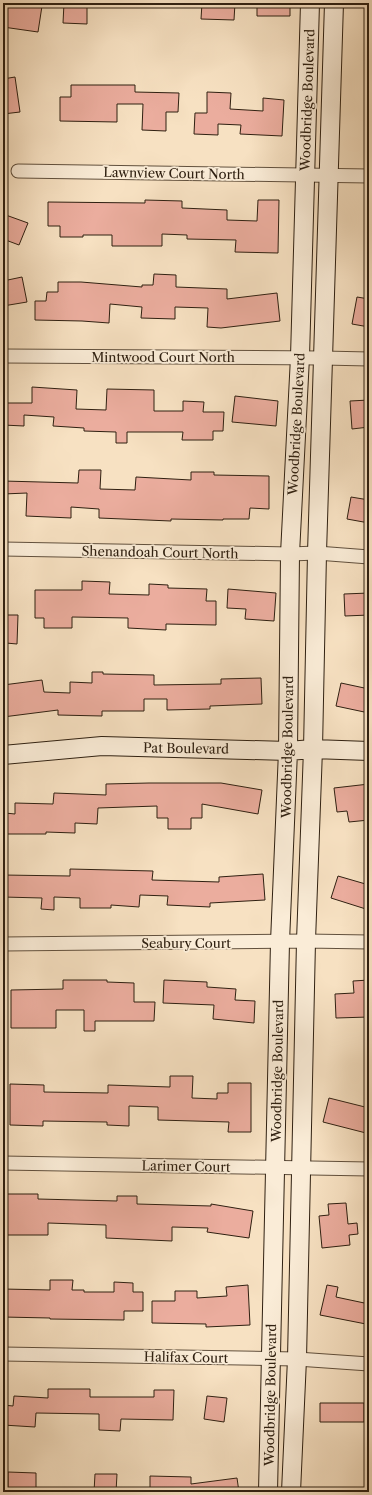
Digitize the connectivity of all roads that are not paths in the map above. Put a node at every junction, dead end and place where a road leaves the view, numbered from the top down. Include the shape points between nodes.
1 (310, 3) edge
2 (334, 3) edge
3 (18, 172) dead end
4 (304, 174) junction
5 (329, 175) junction
6 (369, 176) edge
7 (3, 356) edge
8 (300, 357) junction
9 (323, 358) junction
10 (369, 360) edge
11 (3, 549) edge
12 (290, 554) junction
13 (317, 554) junction
14 (369, 557) edge
15 (313, 749) junction
16 (288, 751) junction
17 (369, 751) edge
18 (3, 755) edge
19 (306, 941) junction
20 (280, 942) junction
21 (369, 942) edge
22 (3, 944) edge
23 (3, 1163) edge
24 (275, 1168) junction
25 (301, 1168) junction
26 (369, 1169) edge
27 (3, 1354) edge
28 (271, 1359) junction
29 (296, 1359) junction
30 (369, 1364) edge
31 (268, 1492) edge
32 (292, 1492) edge

1 - 4 street, Woodbridge Boulevard
2 - 5 street, Woodbridge Boulevard
3 - 4 street, Lawnview Court North
4 - 5 street, Lawnview Court North
4 - 8 street, Woodbridge Boulevard
5 - 6 street, Lawnview Court North
5 - 9 street, Woodbridge Boulevard
7 - 8 street, Mintwood Court North
8 - 9 street, Mintwood Court North
8 - 12 street, Woodbridge Boulevard
9 - 10 street, Mintwood Court North
9 - 13 street, Woodbridge Boulevard
11 - 12 street, Shenandoah Court North
12 - 13 street, Shenandoah Court North
12 - 16 street, Woodbridge Boulevard
13 - 14 street, Shenandoah Court North
13 - 15 street, Woodbridge Boulevard
15 - 16 street, Pat Boulevard
15 - 17 street, Pat Boulevard
15 - 19 street, Woodbridge Boulevard
16 - 18 street, Pat Boulevard via 102,746
16 - 20 street, Woodbridge Boulevard
19 - 20 street, Seabury Court
19 - 21 street, Seabury Court
19 - 25 street, Woodbridge Boulevard
20 - 22 street, Seabury Court
20 - 24 street, Woodbridge Boulevard
23 - 24 street, Larimer Court
24 - 25 street, Larimer Court
24 - 28 street, Woodbridge Boulevard
25 - 26 street, Larimer Court
25 - 29 street, Woodbridge Boulevard
27 - 28 street, Halifax Court
28 - 29 street, Halifax Court
28 - 31 street, Woodbridge Boulevard
29 - 30 street, Halifax Court
29 - 32 street, Woodbridge Boulevard

